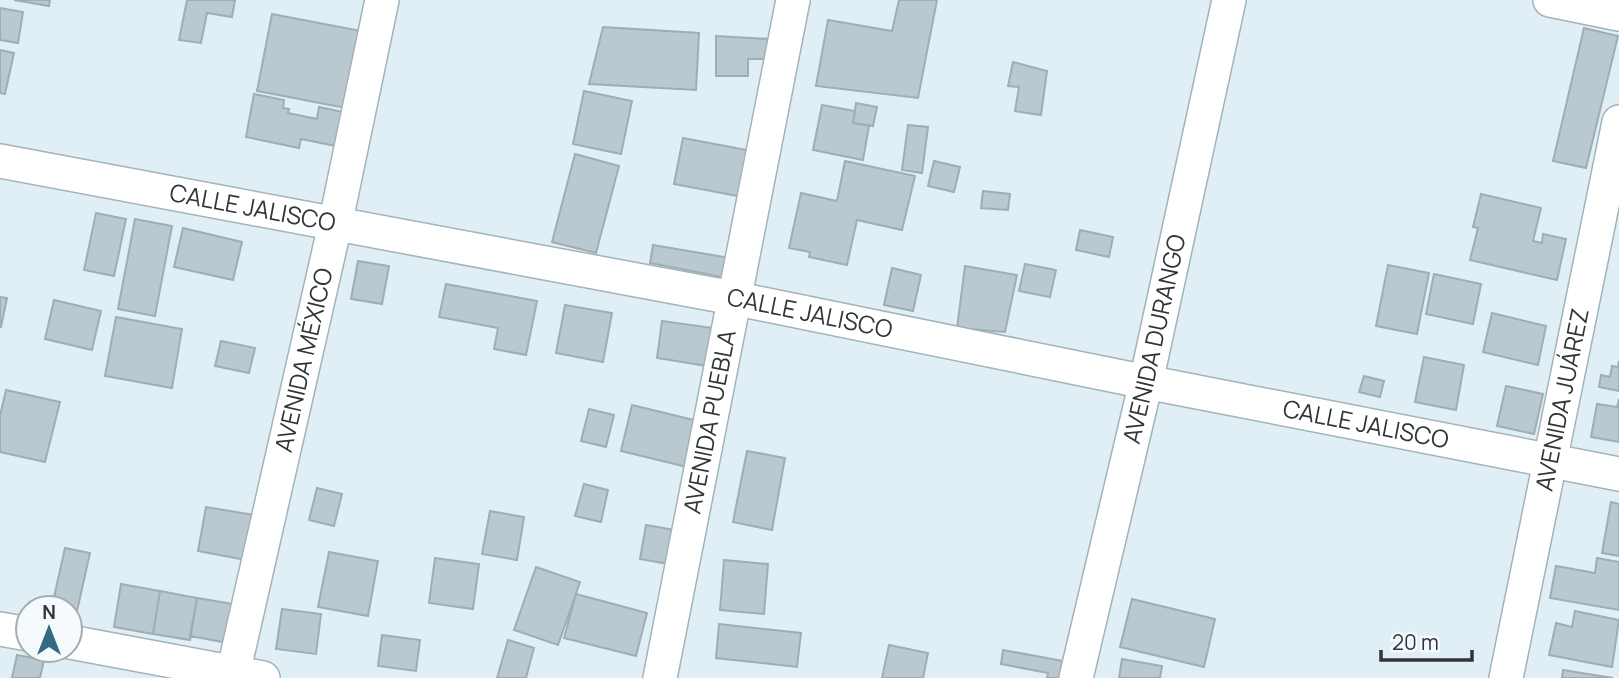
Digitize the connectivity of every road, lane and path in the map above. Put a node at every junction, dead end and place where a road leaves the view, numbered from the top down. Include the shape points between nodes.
1 (382, 0) edge
2 (793, 0) edge
3 (1229, 0) edge
4 (1550, 0) edge
5 (1619, 14) edge
6 (1619, 122) edge
7 (0, 161) edge
8 (335, 225) junction
9 (733, 298) junction
10 (1146, 382) junction
11 (1550, 460) junction
12 (1619, 474) edge
13 (84, 645) edge
14 (243, 676) edge
15 (660, 678) edge
16 (1076, 678) edge
17 (1506, 678) edge

1 - 8 street, AVENIDA MÉXICO
2 - 9 street, AVENIDA PUEBLA
3 - 10 street, AVENIDA DURANGO
4 - 5 street
6 - 11 street, AVENIDA JUÁREZ
7 - 8 street, CALLE JALISCO
8 - 9 street, CALLE JALISCO
8 - 14 street, AVENIDA MÉXICO
9 - 10 street, CALLE JALISCO
9 - 15 street, AVENIDA PUEBLA
10 - 11 street, CALLE JALISCO
10 - 16 street, AVENIDA DURANGO
11 - 12 street, CALLE JALISCO
11 - 17 street, AVENIDA JUÁREZ
13 - 14 street

